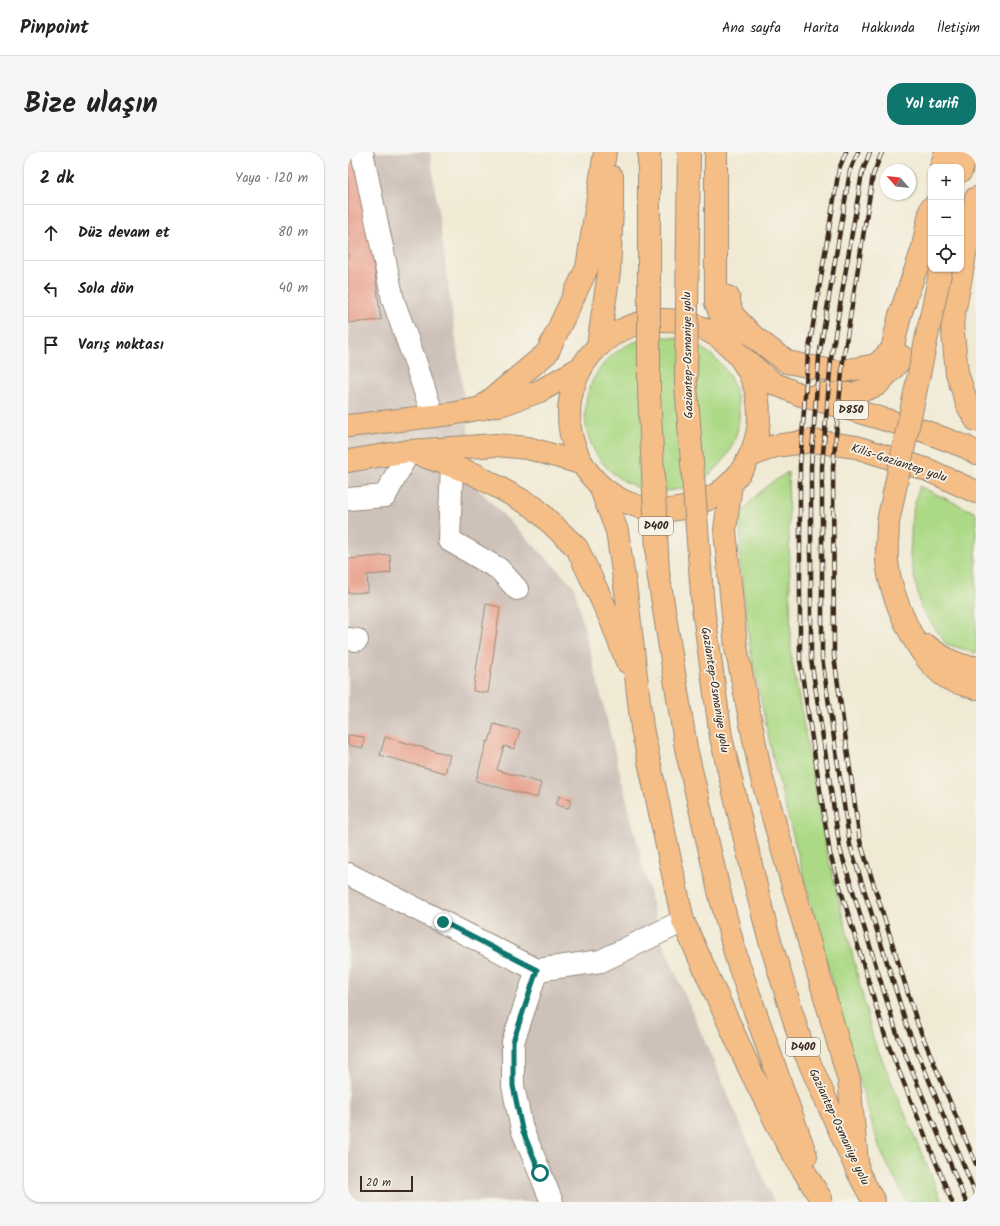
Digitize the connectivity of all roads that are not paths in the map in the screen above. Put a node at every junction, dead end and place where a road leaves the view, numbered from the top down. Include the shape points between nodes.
1 (362, 152) edge
2 (604, 152) edge
3 (612, 152) edge
4 (649, 152) edge
5 (689, 152) edge
6 (716, 152) edge
7 (959, 158) edge
8 (947, 164) edge
9 (976, 198) edge
10 (928, 222) edge
11 (922, 251) junction
12 (716, 255) junction
13 (940, 272) edge
14 (598, 346) junction
15 (736, 350) junction
16 (580, 368) junction
17 (801, 395) junction
18 (480, 409) junction
19 (433, 416) junction
20 (976, 420) edge
21 (348, 426) edge
22 (409, 452) junction
23 (976, 453) edge
24 (750, 456) junction
25 (348, 461) edge
26 (580, 463) junction
27 (452, 466) junction
28 (731, 484) junction
29 (602, 489) junction
30 (976, 492) edge
31 (348, 499) edge
32 (517, 589) dead end
33 (915, 639) junction
34 (976, 667) edge
35 (976, 688) edge
36 (639, 694) junction
37 (348, 874) edge
38 (683, 920) junction
39 (537, 970) junction
40 (858, 1172) junction
41 (822, 1201) edge
42 (552, 1202) edge
43 (874, 1202) edge

1 - 19 street via 393,300
2 - 18 main road via 587,268 547,353
3 - 14 main road via 609,272
4 - 41 main road, D400, bridge via 649,392 658,572 686,748 737,960
5 - 40 main road, Gaziantep-Osmaniye yolu / D400, bridge via 686,384 703,607 721,737 766,931 802,1046
6 - 12 main road
7 - 8 main road
9 - 20 main road via 952,323 957,373 968,406
10 - 11 main road
11 - 12 main road via 900,315 892,350 876,365 838,372 787,362 753,336 732,314
11 - 17 main road via 900,362 877,385 853,394
12 - 15 main road via 716,303
13 - 33 main road, bridge via 888,522 887,561 896,597 905,622
14 - 15 main road via 625,327 648,320 681,320 699,325
14 - 16 main road
15 - 17 main road, D850 via 773,383
15 - 24 main road via 749,370 756,390 758,432
16 - 18 main road via 540,391
16 - 26 main road via 569,400 568,422
17 - 23 main road, D850 via 924,430
18 - 19 main road
19 - 21 main road
22 - 25 main road
22 - 26 main road via 496,445 528,448
22 - 27 main road
22 - 31 street via 386,496
24 - 28 main road
24 - 30 main road, Kilis-Gaziantep yolu via 775,446 813,440 856,447 928,470
26 - 29 main road
27 - 32 street via 449,540 498,569
27 - 36 main road via 474,474 534,507 577,548 611,620
28 - 29 main road via 711,498 680,510 654,511 621,502
28 - 40 main road via 725,530 736,647 761,775 849,1080
29 - 36 main road via 617,531
33 - 34 main road via 945,659 966,667
33 - 35 main road via 930,663 948,678
36 - 38 main road via 642,728
37 - 39 street
38 - 39 street via 601,961
38 - 41 main road via 754,1079 785,1140
39 - 42 street via 513,1042 513,1086 522,1129
40 - 43 main road, Gaziantep-Osmaniye yolu / D400

